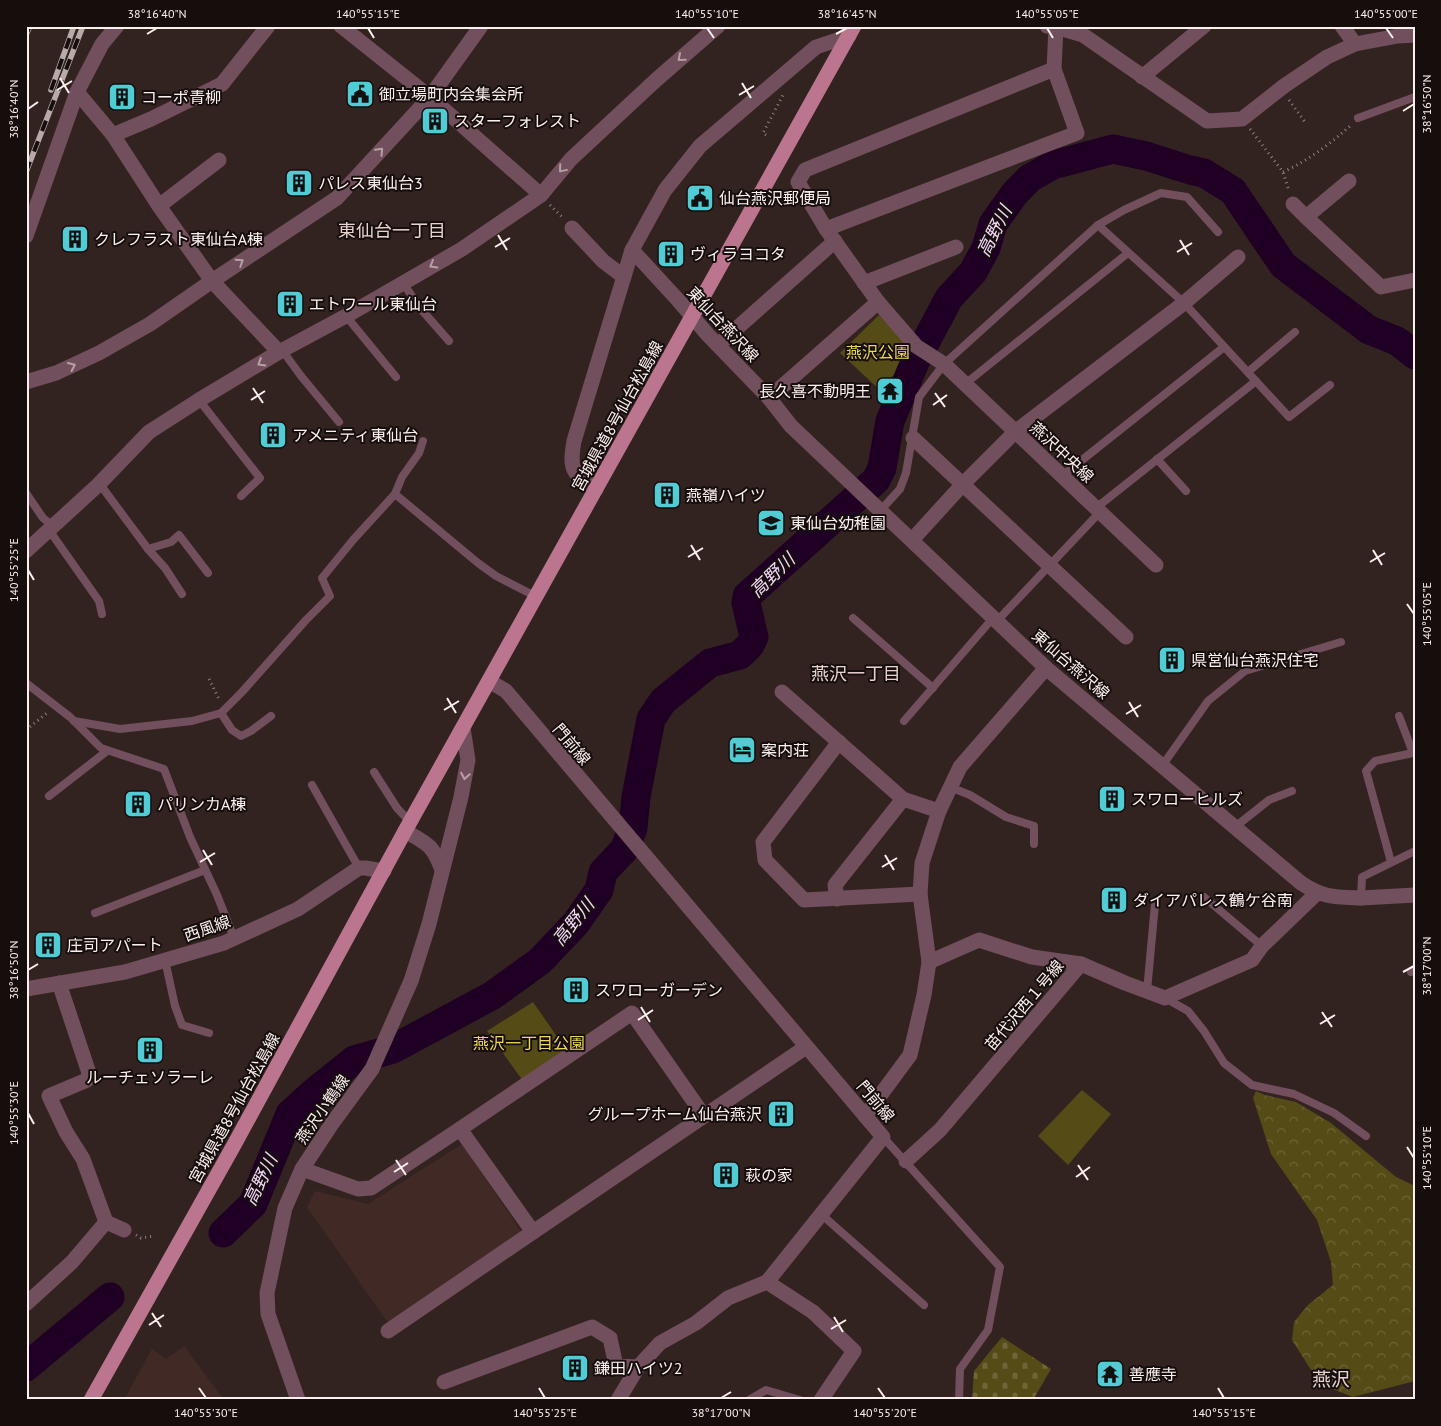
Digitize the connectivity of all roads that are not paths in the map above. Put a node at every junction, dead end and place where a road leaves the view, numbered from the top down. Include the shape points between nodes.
1 (117, 26) edge
2 (268, 26) edge
3 (341, 26) edge
4 (481, 26) edge
5 (718, 26) edge
6 (1047, 26) edge
7 (1204, 26) edge
8 (1342, 26) edge
9 (1056, 27) edge
10 (851, 31) edge
11 (1415, 35) edge
12 (1355, 44) junction
13 (1054, 69) junction
14 (1142, 77) junction
15 (77, 92) junction
16 (430, 97) junction
17 (1415, 97) edge
18 (1358, 118) road end
19 (113, 135) junction
20 (219, 160) dead end
21 (1349, 182) dead end
22 (541, 195) junction
23 (1293, 204) road end
24 (159, 206) junction
25 (1306, 217) junction
26 (1098, 224) junction
27 (572, 228) road end
28 (1218, 232) dead end
29 (830, 235) junction
30 (26, 236) edge
31 (956, 247) dead end
32 (632, 250) junction
33 (1128, 253) junction
34 (1238, 257) dead end
35 (624, 277) junction
36 (1415, 280) edge
37 (212, 281) junction
38 (403, 283) junction
39 (864, 283) junction
40 (878, 302) junction
41 (1184, 303) junction
42 (346, 316) junction
43 (692, 318) junction
44 (1295, 332) dead end
45 (449, 341) dead end
46 (718, 345) junction
47 (1224, 347) junction
48 (281, 352) junction
49 (938, 360) junction
50 (1248, 372) junction
51 (396, 377) dead end
52 (1256, 381) junction
53 (26, 382) edge
54 (965, 384) junction
55 (1330, 385) dead end
56 (769, 398) junction
57 (199, 400) junction
58 (340, 422) dead end
59 (1015, 432) junction
60 (913, 438) junction
61 (423, 441) dead end
62 (1157, 459) junction
63 (1062, 476) junction
64 (99, 483) junction
65 (963, 484) junction
66 (596, 489) junction
67 (1186, 491) dead end
68 (26, 493) edge
69 (395, 494) junction
70 (241, 496) dead end
71 (1098, 510) junction
72 (880, 511) junction
73 (51, 528) junction
74 (912, 540) junction
75 (148, 549) junction
76 (26, 551) edge
77 (1156, 565) dead end
78 (1049, 566) junction
79 (208, 572) dead end
80 (182, 594) dead end
81 (537, 597) junction
82 (102, 614) dead end
83 (853, 618) dead end
84 (995, 619) junction
85 (1126, 637) dead end
86 (1341, 642) dead end
87 (1046, 668) junction
88 (490, 681) junction
89 (26, 683) edge
90 (933, 688) junction
91 (782, 692) dead end
92 (222, 711) junction
93 (271, 716) dead end
94 (1399, 716) dead end
95 (74, 721) junction
96 (904, 721) dead end
97 (463, 728) junction
98 (839, 742) junction
99 (107, 751) junction
100 (1162, 766) junction
101 (374, 772) dead end
102 (312, 785) dead end
103 (950, 787) junction
104 (1292, 791) dead end
105 (49, 796) dead end
106 (903, 799) junction
107 (939, 811) junction
108 (408, 827) junction
109 (1235, 827) junction
110 (1034, 844) dead end
111 (1415, 851) edge
112 (1391, 862) junction
113 (359, 868) junction
114 (205, 870) junction
115 (442, 870) junction
116 (384, 871) junction
117 (1317, 893) junction
118 (920, 894) junction
119 (1415, 895) edge
120 (1204, 897) dead end
121 (1361, 898) junction
122 (837, 899) junction
123 (1155, 904) dead end
124 (95, 913) dead end
125 (234, 938) junction
126 (1262, 946) junction
127 (165, 960) junction
128 (929, 962) junction
129 (1081, 964) junction
130 (59, 983) junction
131 (26, 989) edge
132 (1147, 991) junction
133 (1165, 998) junction
134 (209, 1033) dead end
135 (806, 1047) junction
136 (704, 1116) junction
137 (865, 1116) junction
138 (460, 1129) junction
139 (1366, 1136) dead end
140 (883, 1137) junction
141 (906, 1161) junction
142 (302, 1169) junction
143 (822, 1215) junction
144 (106, 1222) junction
145 (124, 1230) dead end
146 (533, 1232) junction
147 (767, 1282) junction
148 (26, 1304) edge
149 (924, 1305) dead end
150 (388, 1331) dead end
151 (638, 1366) junction
152 (444, 1382) dead end
153 (92, 1400) edge
154 (298, 1400) edge
155 (618, 1400) edge
156 (749, 1400) edge
157 (800, 1400) edge
158 (821, 1400) edge
159 (959, 1400) edge

1 - 15 street via 102,44
2 - 19 street via 222,84
3 - 16 street
4 - 16 street
5 -> 22 street via 571,159
6 - 9 street
7 - 14 street
8 - 12 street
9 - 13 street
9 - 14 street via 1083,35
10 - 32 street via 816,47 700,146 665,190
10 - 43 main road, 宮城県道8号仙台松島線
11 - 12 street
12 - 14 street via 1327,57 1242,119 1207,121
13 - 29 street via 1077,133
13 - 29 street via 805,170 798,182
15 - 19 street
15 - 30 street
16 - 22 street
37 -> 16 street via 338,198
17 - 18 lane
19 - 24 street
20 - 24 street
21 - 25 street
22 -> 38 street
23 - 25 street
24 - 37 street
25 - 36 street via 1381,287
26 - 28 lane via 1160,192 1187,197
26 - 33 lane
26 - 49 lane
27 - 35 street via 602,261
29 - 39 street
29 - 46 street
31 - 39 street
32 - 35 street
32 - 43 street, 東仙台燕沢線
33 - 41 lane
33 - 54 lane
34 - 41 street
35 - 66 street via 571,456 571,465 580,478
37 - 48 street
53 -> 37 street via 56,373 99,353 150,324
38 - 42 street
38 - 45 lane
39 - 40 street
40 - 49 street, 燕沢中央線 via 916,346
40 - 56 street
41 - 47 lane
41 - 59 street
42 - 48 street
42 - 51 lane
43 - 46 street, 東仙台燕沢線
43 - 66 main road, 宮城県道8号仙台松島線
44 - 50 lane
46 - 56 street, 東仙台燕沢線
47 - 50 lane
47 - 63 lane
48 -> 57 street
48 - 58 lane
49 - 54 street, 燕沢中央線
49 - 60 lane via 919,397
50 - 52 lane
52 - 55 lane via 1289,417
52 - 62 lane
54 - 59 street, 燕沢中央線
56 - 72 street, 東仙台燕沢線 via 791,426
57 - 64 street via 149,432
57 - 70 lane via 260,478
59 - 63 street, 燕沢中央線
59 - 65 street
60 - 65 street
60 - 72 lane via 900,489
61 - 69 lane
62 - 67 lane
62 - 71 lane
63 - 71 street, 燕沢中央線
64 - 73 street
64 - 75 lane
65 - 74 street
65 - 78 street
66 - 81 main road, 宮城県道8号仙台松島線
68 - 73 lane
69 - 81 lane via 478,563
69 - 92 lane via 322,578 330,596
71 - 77 street, 燕沢中央線
71 - 78 lane
72 - 74 street, 東仙台燕沢線
73 - 76 street
73 - 82 lane via 99,601
74 - 84 street, 東仙台燕沢線
75 - 79 lane via 171,542 179,535
75 - 80 lane
78 - 84 lane
78 - 85 street
81 - 88 main road, 宮城県道8号仙台松島線
83 - 90 lane
84 - 87 street, 東仙台燕沢線
84 - 90 lane
86 - 100 lane via 1245,671 1208,702
87 - 100 street, 東仙台燕沢線
87 - 103 street via 960,767
88 - 97 main road, 宮城県道8号仙台松島線
88 - 135 street, 門前線 via 506,692
89 - 95 lane
90 - 96 lane
91 - 98 street
92 - 93 lane via 232,730 241,736
92 - 95 lane via 192,721 120,728
94 - 112 lane via 1413,753 1375,761 1366,771
95 - 99 lane
97 - 108 main road, 宮城県道8号仙台松島線
97 -> 115 street via 468,760
98 - 106 street
98 - 122 street via 763,842 765,860 804,900
99 - 105 lane
99 - 114 lane via 164,769
100 - 109 street, 東仙台燕沢線
101 - 108 lane
102 - 113 lane
103 - 107 street
103 - 110 lane via 1006,817 1034,826
104 - 109 lane via 1269,800
106 - 107 street
106 - 122 street via 835,885
107 - 118 street via 922,862
108 - 115 street via 430,845
108 - 116 main road, 宮城県道8号仙台松島線
109 - 117 street, 東仙台燕沢線
111 - 112 lane
112 - 121 lane via 1362,877
113 - 116 street
113 - 125 street, 西風線 via 298,909
114 - 124 lane
114 - 125 lane
115 - 142 street, 燕沢小鶴線 via 411,981 383,1046 372,1069
116 - 153 main road, 宮城県道8号仙台松島線
117 - 121 street, 東仙台燕沢線
117 - 126 street
118 - 122 street
118 - 128 street
119 - 121 street, 東仙台燕沢線
120 - 126 lane
123 - 132 lane
125 - 127 street, 西風線
126 - 133 street via 1252,960
127 - 130 street, 西風線 via 125,972
127 - 134 lane via 182,1025
128 - 129 street via 979,940 1032,956
128 - 137 street via 910,1055
129 - 132 street, 苗代沢西１号線
129 - 141 street, 苗代沢西１号線 via 940,1130
130 - 131 street, 西風線
130 - 144 street via 89,1073 87,1080 50,1096 66,1132 83,1159
132 - 133 street, 苗代沢西１号線
133 - 139 lane via 1188,1011 1224,1063 1252,1085 1294,1094 1334,1113
135 - 136 street
135 - 137 street, 門前線
136 - 138 street via 632,1013
136 - 146 street
137 - 140 street, 門前線
138 - 142 street via 371,1188 358,1189
138 - 146 street
140 - 141 lane
140 - 143 street, 門前線
141 - 159 lane via 1000,1267 988,1330 960,1369
142 - 154 street, 燕沢小鶴線 via 285,1208 267,1293 268,1314
143 - 147 street, 門前線
143 - 149 lane
144 - 145 street
144 - 148 street via 72,1262
146 - 150 street
147 - 151 street, 門前線 via 728,1298 696,1323 660,1344
147 - 158 street via 813,1312 854,1350
151 - 152 street via 616,1366 610,1338 592,1327
151 - 155 street, 門前線
156 - 157 lane via 766,1390

